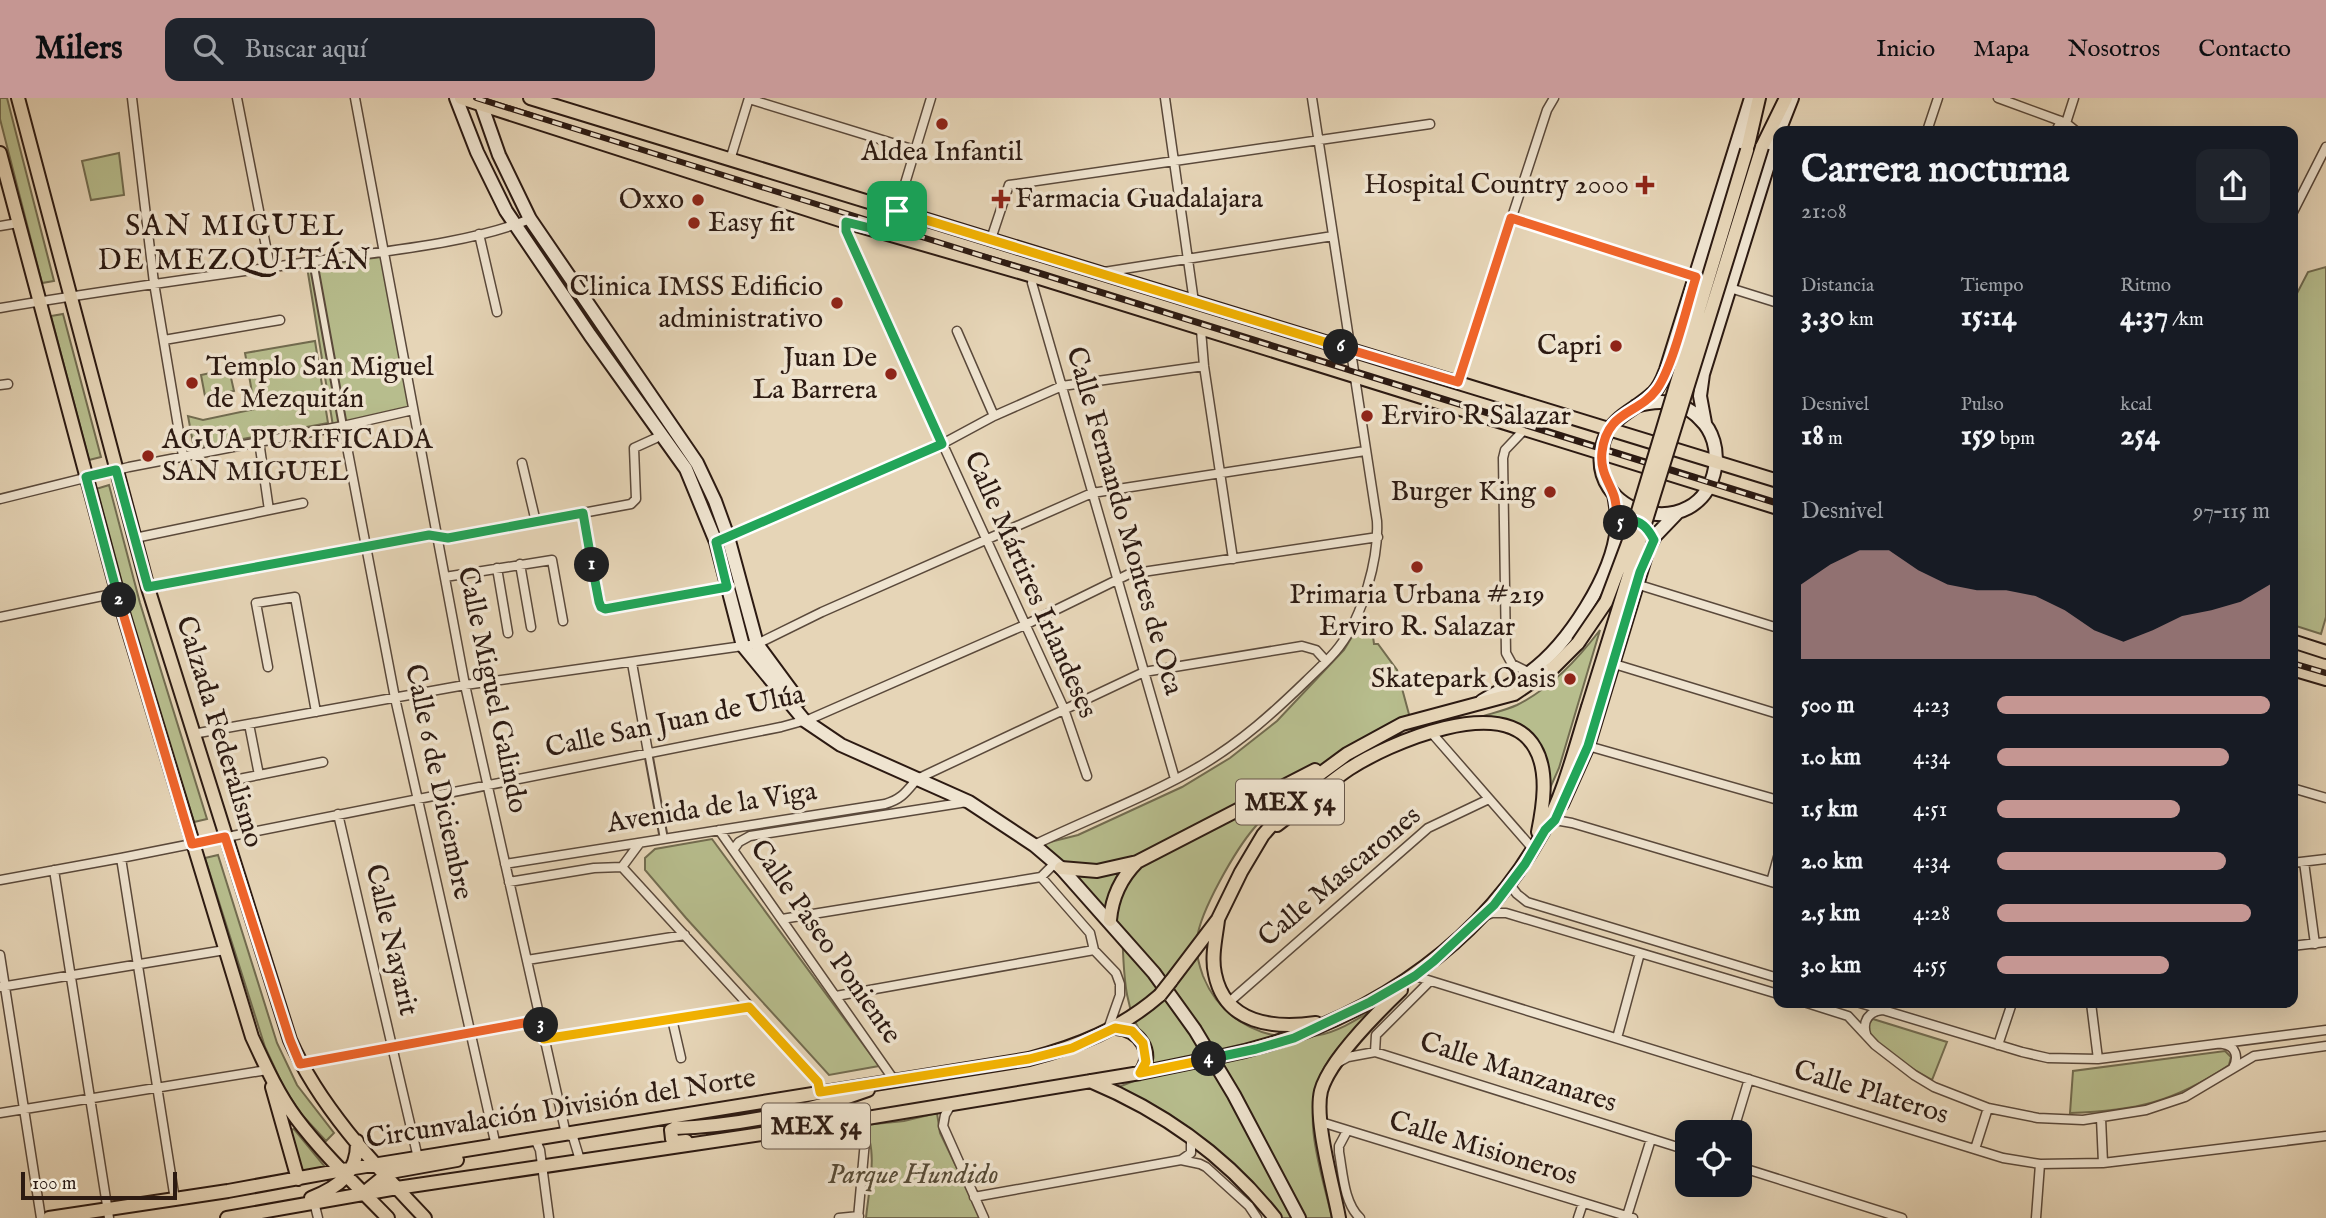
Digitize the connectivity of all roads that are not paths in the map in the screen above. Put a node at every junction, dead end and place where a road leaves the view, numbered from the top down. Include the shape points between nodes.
1 (18, 98) edge
2 (132, 98) edge
3 (237, 98) edge
4 (355, 98) edge
5 (458, 98) edge
6 (530, 98) edge
7 (749, 98) edge
8 (932, 98) edge
9 (1165, 98) edge
10 (1312, 98) edge
11 (1554, 98) edge
12 (1751, 98) edge
13 (1759, 98) edge
14 (1786, 98) edge
15 (1792, 98) edge
16 (1938, 98) edge
17 (1998, 98) edge
18 (2074, 98) edge
19 (480, 102) edge
20 (2064, 122) junction
21 (1430, 124) dead end
22 (1780, 126) edge
23 (1929, 126) edge
24 (2060, 126) edge
25 (2069, 126) edge
26 (1318, 141) junction
27 (2326, 147) edge
28 (1773, 148) edge
29 (915, 150) junction
30 (0, 153) edge
31 (730, 160) junction
32 (1174, 162) junction
33 (2298, 202) edge
34 (897, 211) junction
35 (1511, 218) junction
36 (530, 219) junction
37 (846, 222) junction
38 (18, 223) junction
39 (515, 224) junction
40 (0, 226) edge
41 (890, 233) junction
42 (478, 234) junction
43 (1333, 236) junction
44 (991, 239) junction
45 (384, 251) junction
46 (1188, 259) junction
47 (313, 261) junction
48 (270, 267) junction
49 (1101, 272) junction
50 (1033, 276) junction
51 (1696, 277) junction
52 (154, 283) junction
53 (1730, 288) junction
54 (70, 296) junction
55 (1773, 301) edge
56 (39, 302) junction
57 (1194, 302) junction
58 (0, 308) edge
59 (497, 312) dead end
60 (280, 320) dead end
61 (1201, 330) junction
62 (957, 331) dead end
63 (164, 340) junction
64 (1674, 348) junction
65 (1350, 349) junction
66 (1708, 357) junction
67 (1204, 366) junction
68 (1354, 377) junction
69 (1458, 382) junction
70 (1062, 386) junction
71 (1636, 406) junction
72 (413, 410) junction
73 (994, 416) junction
74 (1705, 423) junction
75 (342, 426) junction
76 (1610, 428) junction
77 (1524, 430) junction
78 (656, 438) dead end
79 (259, 441) junction
80 (942, 444) junction
81 (1365, 451) junction
82 (1602, 454) junction
83 (183, 456) junction
84 (1716, 461) junction
85 (522, 463) dead end
86 (116, 470) junction
87 (1220, 473) junction
88 (86, 477) junction
89 (1773, 479) edge
90 (1708, 487) junction
91 (1092, 493) junction
92 (1614, 494) junction
93 (0, 499) edge
94 (303, 503) dead end
95 (1773, 506) edge
96 (269, 510) junction
97 (1678, 512) junction
98 (583, 513) junction
99 (536, 522) junction
100 (1617, 525) junction
101 (437, 536) junction
102 (1378, 537) junction
103 (135, 538) junction
104 (722, 539) junction
105 (988, 540) junction
106 (1654, 540) junction
107 (367, 547) junction
108 (1233, 559) junction
109 (520, 565) junction
110 (497, 568) junction
111 (444, 577) junction
112 (1117, 580) junction
113 (1636, 584) junction
114 (734, 585) junction
115 (148, 587) junction
116 (117, 593) junction
117 (0, 617) edge
118 (563, 621) dead end
119 (1027, 624) junction
120 (1773, 626) edge
121 (531, 627) dead end
122 (508, 633) dead end
123 (2298, 643) edge
124 (750, 645) junction
125 (2326, 652) edge
126 (1326, 661) junction
127 (632, 663) junction
128 (1611, 663) junction
129 (268, 667) dead end
130 (2298, 671) edge
131 (1144, 673) junction
132 (1530, 673) junction
133 (2326, 679) edge
134 (465, 685) junction
135 (395, 698) junction
136 (1478, 703) junction
137 (1064, 709) junction
138 (316, 712) junction
139 (1773, 712) edge
140 (809, 722) junction
141 (249, 724) junction
142 (1430, 732) junction
143 (192, 734) junction
144 (1588, 746) junction
145 (648, 752) junction
146 (323, 762) dead end
147 (1335, 762) junction
148 (259, 775) junction
149 (1087, 776) dead end
150 (239, 779) dead end
151 (917, 779) junction
152 (1175, 779) junction
153 (487, 785) junction
154 (2298, 790) edge
155 (2326, 798) edge
156 (417, 799) junction
157 (1489, 799) junction
158 (1773, 799) edge
159 (969, 802) junction
160 (338, 814) junction
161 (1555, 820) junction
162 (719, 830) junction
163 (1545, 830) junction
164 (1263, 835) junction
165 (225, 837) junction
166 (664, 839) junction
167 (192, 844) junction
168 (639, 844) junction
169 (1034, 845) junction
170 (1533, 849) junction
171 (733, 850) junction
172 (121, 858) junction
173 (2326, 859) edge
174 (1137, 862) junction
175 (2298, 862) edge
176 (2304, 862) junction
177 (505, 864) junction
178 (1058, 865) junction
179 (622, 867) junction
180 (54, 870) junction
181 (1041, 877) junction
182 (0, 880) edge
183 (509, 882) junction
184 (1773, 883) edge
185 (1510, 885) junction
186 (1482, 917) junction
187 (782, 919) junction
188 (1218, 919) junction
189 (1110, 920) junction
190 (685, 935) junction
191 (2326, 942) edge
192 (2315, 944) junction
193 (2298, 945) edge
194 (225, 950) junction
195 (1094, 950) junction
196 (1640, 953) junction
197 (1694, 953) junction
198 (0, 955) edge
199 (527, 960) junction
200 (138, 964) junction
201 (1689, 967) junction
202 (71, 975) junction
203 (1415, 976) junction
204 (1773, 977) edge
205 (1430, 981) junction
206 (2, 986) edge
207 (1773, 992) edge
208 (836, 996) junction
209 (1228, 1003) junction
210 (749, 1007) junction
211 (1823, 1008) edge
212 (1879, 1008) edge
213 (2010, 1008) edge
214 (2092, 1008) edge
215 (1886, 1010) junction
216 (672, 1019) junction
217 (540, 1020) junction
218 (1330, 1021) junction
219 (1111, 1030) junction
220 (2326, 1030) edge
221 (1371, 1031) junction
222 (471, 1033) junction
223 (1866, 1036) junction
224 (1617, 1038) junction
225 (544, 1039) junction
226 (2217, 1044) junction
227 (1998, 1045) junction
228 (2326, 1046) edge
229 (393, 1047) junction
230 (1375, 1052) junction
231 (681, 1058) dead end
232 (2098, 1059) junction
233 (300, 1064) junction
234 (1335, 1064) junction
235 (2233, 1068) junction
236 (267, 1070) junction
237 (1140, 1073) junction
238 (1749, 1079) junction
239 (894, 1080) junction
240 (1089, 1080) junction
241 (158, 1089) junction
242 (820, 1092) junction
243 (91, 1099) junction
244 (951, 1103) junction
245 (1988, 1108) junction
246 (24, 1109) junction
247 (0, 1113) edge
248 (2101, 1118) junction
249 (1737, 1120) edge
250 (849, 1121) junction
251 (1321, 1122) junction
252 (1348, 1131) junction
253 (566, 1134) junction
254 (1190, 1135) junction
255 (2326, 1136) edge
256 (535, 1139) junction
257 (1650, 1139) junction
258 (357, 1141) junction
259 (699, 1143) junction
260 (496, 1146) junction
261 (1675, 1146) edge
262 (1975, 1149) junction
263 (418, 1158) junction
264 (580, 1160) junction
265 (1181, 1160) junction
266 (2104, 1163) junction
267 (375, 1164) junction
268 (2040, 1164) junction
269 (542, 1165) junction
270 (347, 1171) junction
271 (1752, 1171) edge
272 (386, 1175) junction
273 (298, 1179) junction
274 (397, 1188) junction
275 (364, 1193) junction
276 (974, 1197) junction
277 (175, 1200) junction
278 (314, 1202) junction
279 (1583, 1203) junction
280 (281, 1208) junction
281 (109, 1213) edge
282 (858, 1217) edge
283 (1630, 1217) edge
284 (41, 1218) edge
285 (49, 1218) edge
286 (227, 1218) edge
287 (318, 1218) edge
288 (388, 1218) edge
289 (425, 1218) edge
290 (550, 1218) edge
291 (839, 1218) edge
292 (984, 1218) edge
293 (1257, 1218) edge
294 (1275, 1218) edge
295 (1299, 1218) edge
296 (1339, 1218) edge
297 (1360, 1218) edge
298 (1578, 1218) edge
299 (1902, 1218) edge
300 (2036, 1218) edge

1 - 54 main road, Calzada Federalismo
2 - 52 street
3 - 48 street
4 - 45 street, Calle Miguel Galindo
5 - 19 main road
5 - 39 main road via 477,152
6 - 31 main road
7 - 29 street
7 - 31 street
8 - 29 street
9 - 32 street
10 - 26 street
11 - 35 street
12 - 51 main road
13 - 136 main road, Circunvalación División del Norte / MEX 54, bridge via 1630,538 1606,602 1578,643 1553,667 1514,694
14 - 163 main road, Circunvalación División del Norte / MEX 54, bridge via 1762,147 1588,707
15 - 22 main road
16 - 23 street
17 - 20 street
18 - 20 street
19 - 36 main road
19 - 37 main road
20 - 24 street
20 - 25 street
21 - 26 street
26 - 32 street
26 - 43 street
27 - 33 street
28 - 53 main road
29 - 34 street
30 - 38 main road, Calzada Federalismo
31 - 34 main road
32 - 44 street via 1009,185
32 - 46 street
34 - 41 street
34 - 44 main road
35 - 51 street
35 - 69 street
36 - 39 street
36 - 104 main road via 697,463 715,501
37 - 41 main road
37 - 80 street, Calle Mártires Irlandeses via 848,237
38 - 40 street
38 - 56 main road, Calzada Federalismo
39 - 42 street
39 - 104 main road via 687,469
41 - 50 main road
42 - 45 street
42 - 59 street
43 - 46 street
43 - 65 street
44 - 49 main road
45 - 47 street
45 - 72 street, Calle Miguel Galindo
46 - 49 street
46 - 57 street
47 - 48 street
47 - 75 street
48 - 52 street
49 - 57 main road
50 - 61 main road
50 - 70 street, Calle Fernando Montes de Oca
51 - 64 main road
52 - 54 street
52 - 63 street
53 - 55 street
53 - 66 main road
54 - 56 street
54 - 86 main road, Calzada Federalismo
56 - 58 street
56 - 88 main road, Calzada Federalismo
57 - 65 main road
60 - 63 street
61 - 67 street
61 - 68 main road
62 - 73 street
63 - 83 street
64 - 66 main road via 1675,361 1685,370 1699,368
64 - 71 main road via 1656,391
65 - 68 street
65 - 69 main road
66 - 74 main road via 1700,396
67 - 70 street
67 - 87 street
68 - 77 main road
68 - 81 street
69 - 76 main road
70 - 73 street
70 - 91 street, Calle Fernando Montes de Oca
71 - 74 main road via 1651,401 1673,403
71 - 76 main road
72 - 75 street
72 - 101 street, Calle Miguel Galindo
73 - 80 street
74 - 84 main road via 1716,448
75 - 79 street
75 - 107 street, Calle 6 de Diciembre
76 - 82 main road
76 - 84 main road
77 - 82 main road
77 - 132 street via 1503,458 1506,653 1513,664
78 - 98 street via 634,448 634,503
79 - 83 street
79 - 96 street
80 - 104 street
80 - 105 street, Calle Mártires Irlandeses
81 - 87 street
81 - 102 street
82 - 90 main road
82 - 92 main road via 1606,482
83 - 86 street
84 - 89 main road
84 - 90 main road
85 - 99 street
86 - 88 street
86 - 103 main road, Calzada Federalismo
87 - 91 street
87 - 108 street
88 - 93 street
88 - 116 main road, Calzada Federalismo
90 - 95 main road
90 - 97 main road
91 - 105 street
91 - 112 street, Calle Fernando Montes de Oca
92 - 97 main road via 1643,513
92 - 100 main road, MEX 54
94 - 96 street
96 - 103 street
97 - 106 main road, MEX 54
98 - 99 street
98 - 114 street via 605,609
99 - 101 street via 448,538
100 - 106 main road via 1627,520 1638,522
100 - 132 main road, MEX 54 via 1587,609 1566,639
101 - 107 street
101 - 111 street, Calle Miguel Galindo
102 - 108 street, Calle San Juan de Ulúa
102 - 126 street via 1369,583 1357,613 1340,646
103 - 115 main road, Calzada Federalismo
104 - 114 main road
105 - 119 street, Calle Mártires Irlandeses
105 - 124 street
106 - 113 main road, MEX 54
107 - 115 street
107 - 135 street, Calle 6 de Diciembre
108 - 112 street, Calle San Juan de Ulúa via 1129,574
109 - 110 street
109 - 118 street via 552,560
109 - 121 street
110 - 111 street
110 - 122 street
111 - 134 street, Calle Miguel Galindo
112 - 119 street, Calle San Juan de Ulúa
112 - 131 street, Calle Fernando Montes de Oca
113 - 120 street
113 - 128 main road, MEX 54
114 - 124 main road
115 - 143 main road, Calzada Federalismo
116 - 117 street
116 - 167 main road, Calzada Federalismo
119 - 137 street, Calle Mártires Irlandeses
119 - 140 street, Calle San Juan de Ulúa
123 - 125 main road
124 - 127 street
124 - 140 main road
126 - 131 street, Avenida de la Viga via 1316,650 1302,646
126 - 152 street via 1241,740
127 - 134 street
127 - 145 street
128 - 139 street
128 - 144 main road, MEX 54
129 - 138 street via 256,603 295,597
130 - 133 main road
131 - 137 street, Avenida de la Viga
131 - 152 street, Calle Fernando Montes de Oca
132 - 136 main road, MEX 54
134 - 135 street
134 - 153 street, Calle Miguel Galindo
135 - 138 street
135 - 156 street, Calle 6 de Diciembre
136 - 147 main road, Circunvalación División del Norte / MEX 54 via 1402,724
137 - 149 street, Calle Mártires Irlandeses
137 - 151 street, Avenida de la Viga
138 - 141 street
140 - 145 street, Calle San Juan de Ulúa
140 - 151 main road via 841,745
141 - 143 street
141 - 148 street
142 - 157 street
142 - 164 main road via 1349,769
142 - 170 main road via 1462,724 1493,724 1515,730 1531,741 1542,773 1541,815
143 - 165 main road, Calzada Federalismo
144 - 158 street
144 - 161 main road, MEX 54
145 - 153 street, Calle San Juan de Ulúa
145 - 166 street
146 - 148 street
147 - 164 main road, Circunvalación División del Norte / MEX 54 via 1309,782
147 - 174 main road
148 - 150 street
151 - 159 main road
151 - 162 street, Avenida de la Viga via 906,794 885,804
152 - 169 street
153 - 156 street, Calle San Juan de Ulúa
153 - 177 street, Calle Miguel Galindo
154 - 155 street
156 - 160 street, Calle San Juan de Ulúa
156 - 222 street, Calle 6 de Diciembre
157 - 170 street
157 - 209 street, Calle Mascarones via 1427,828
159 - 169 main road
159 - 171 street, Avenida de la Viga via 750,836
160 - 165 street, Calle San Juan de Ulúa
160 - 229 street, Calle Nayarit
161 - 163 main road, MEX 54
161 - 184 street
162 - 166 street, Avenida de la Viga
162 - 171 street, Calle Paseo Poniente
163 - 170 main road, Circunvalación División del Norte / MEX 54
164 - 188 main road, Circunvalación División del Norte / MEX 54
165 - 167 street, Calle San Juan de Ulúa
165 - 233 main road, Calzada Federalismo
166 - 168 street, Avenida de la Viga
167 - 172 street, Calle San Juan de Ulúa
167 - 194 main road, Calzada Federalismo
168 - 177 street, Avenida de la Viga
168 - 179 street
169 - 178 main road
170 - 185 main road, Circunvalación División del Norte / MEX 54
171 - 187 street, Calle Paseo Poniente
172 - 180 street, Calle San Juan de Ulúa
172 - 200 street
173 - 176 street
174 - 178 main road via 1097,871
174 - 189 main road via 1116,891
175 - 176 street
176 - 192 street
177 - 183 street, Calle Miguel Galindo
178 - 181 street
178 - 189 main road
179 - 183 street
179 - 190 street
180 - 182 street, Calle San Juan de Ulúa
180 - 202 street
181 - 187 street
181 - 195 street via 1090,933
183 - 199 street, Calle Miguel Galindo
185 - 186 main road, Circunvalación División del Norte / MEX 54
185 - 197 street via 1527,902
186 - 196 street via 1506,913
186 - 203 main road, Circunvalación División del Norte / MEX 54
187 - 208 street, Calle Paseo Poniente
188 - 209 main road via 1215,975
188 - 219 main road, Circunvalación División del Norte / MEX 54, bridge via 1160,995
189 - 295 main road via 1195,1030
190 - 199 street
190 - 210 street
191 - 192 street
192 - 193 street
194 - 200 street
194 - 236 main road, Calzada Federalismo
195 - 208 street
195 - 219 street via 1120,984
196 - 201 street
196 - 224 street
197 - 201 street
197 - 204 street
198 - 206 street
199 - 217 street, Calle Miguel Galindo
200 - 202 street
200 - 241 street
201 - 207 street
202 - 206 street
202 - 243 street
203 - 205 street, Calle Plateros
203 - 218 main road, Circunvalación División del Norte / MEX 54
203 - 221 main road
205 - 221 street
205 - 224 street, Calle Plateros
206 - 246 street
208 - 239 street, Calle Paseo Poniente
209 - 218 main road via 1267,1025
210 - 216 street
210 - 242 street via 818,1082
211 - 223 street via 1848,1016
212 - 215 street
213 - 227 street
214 - 232 street
215 - 223 street via 1869,1015
215 - 227 street
216 - 225 street
216 - 231 street
217 - 222 street
217 - 225 street, Calle Miguel Galindo
218 - 237 main road, Circunvalación División del Norte / MEX 54, bridge via 1256,1049
219 - 237 main road via 1132,1031 1143,1043 1146,1062
219 - 239 main road, Circunvalación División del Norte / MEX 54 via 1072,1048 1029,1059
220 - 226 street
221 - 230 street
221 - 234 main road
222 - 229 street
222 - 260 street, Calle 6 de Diciembre
223 - 245 street via 1934,1087
224 - 238 street, Calle Plateros
225 - 253 street, Calle Miguel Galindo
226 - 232 street
226 - 235 street via 2235,1052
227 - 232 street via 2048,1058
228 - 235 street via 2264,1053
229 - 233 street
229 - 263 street, Calle Nayarit
230 - 234 street, Calle Manzanares
230 - 257 street, Calle Manzanares
233 - 258 main road, Calzada Federalismo
234 - 251 main road via 1322,1088
235 - 248 street via 2168,1103
236 - 241 street
236 - 270 main road, Calzada Federalismo via 295,1117
236 - 273 main road
237 - 240 main road, Circunvalación División del Norte / MEX 54
238 - 249 street
238 - 262 street, Calle Plateros
239 - 242 main road, Circunvalación División del Norte / MEX 54
239 - 259 main road via 830,1104 671,1130 676,1142
240 - 244 main road, Circunvalación División del Norte / MEX 54
240 - 254 main road
241 - 243 street
241 - 277 street
242 - 253 main road, Circunvalación División del Norte / MEX 54
243 - 246 street
243 - 281 street
244 - 250 main road, Circunvalación División del Norte / MEX 54
244 - 276 street via 943,1126
245 - 248 street via 2038,1118
245 - 262 street
246 - 247 street
246 - 284 street
248 - 266 street
250 - 259 main road, Circunvalación División del Norte / MEX 54
250 - 282 street via 865,1141
251 - 252 street, Calle Misioneros
251 - 296 main road
252 - 279 street, Calle Misioneros
252 - 297 street via 1339,1152 1349,1202
253 - 256 main road, Circunvalación División del Norte / MEX 54
253 - 264 street, Calle Miguel Galindo via 573,1137
254 - 265 street via 1192,1148
254 - 294 main road
255 - 266 street, Calle Plateros
256 - 260 main road, Circunvalación División del Norte / MEX 54
256 - 269 street
257 - 261 street, Calle Manzanares
257 - 283 street
258 - 267 main road, Calzada Federalismo
258 - 270 main road
259 - 264 main road, Circunvalación División del Norte / MEX 54
260 - 263 main road, Circunvalación División del Norte / MEX 54
260 - 272 main road
262 - 268 street, Calle Plateros
263 - 267 main road, Circunvalación División del Norte / MEX 54
264 - 269 main road, Circunvalación División del Norte / MEX 54
265 - 276 street
265 - 293 street via 1206,1167
266 - 268 street, Calle Plateros
267 - 270 main road, Circunvalación División del Norte / MEX 54
267 - 272 main road, Calzada Federalismo
268 - 300 street
269 - 274 main road, Circunvalación División del Norte / MEX 54
269 - 290 street
270 - 273 main road, Circunvalación División del Norte / MEX 54
270 - 275 main road, Calzada Federalismo
270 - 280 main road via 319,1195
271 - 299 street
272 - 274 main road, Calzada Federalismo
272 - 275 main road
273 - 277 main road, Circunvalación División del Norte / MEX 54
274 - 275 main road, Circunvalación División del Norte / MEX 54
274 - 289 main road, Calzada Federalismo
275 - 278 main road, Circunvalación División del Norte / MEX 54
275 - 288 main road, Calzada Federalismo
276 - 292 street
277 - 281 main road, Circunvalación División del Norte / MEX 54
278 - 280 main road, Circunvalación División del Norte / MEX 54
278 - 287 street
279 - 283 street, Calle Misioneros
279 - 298 street
280 - 286 main road, Circunvalación División del Norte / MEX 54
281 - 285 main road, Circunvalación División del Norte / MEX 54
282 - 291 street

